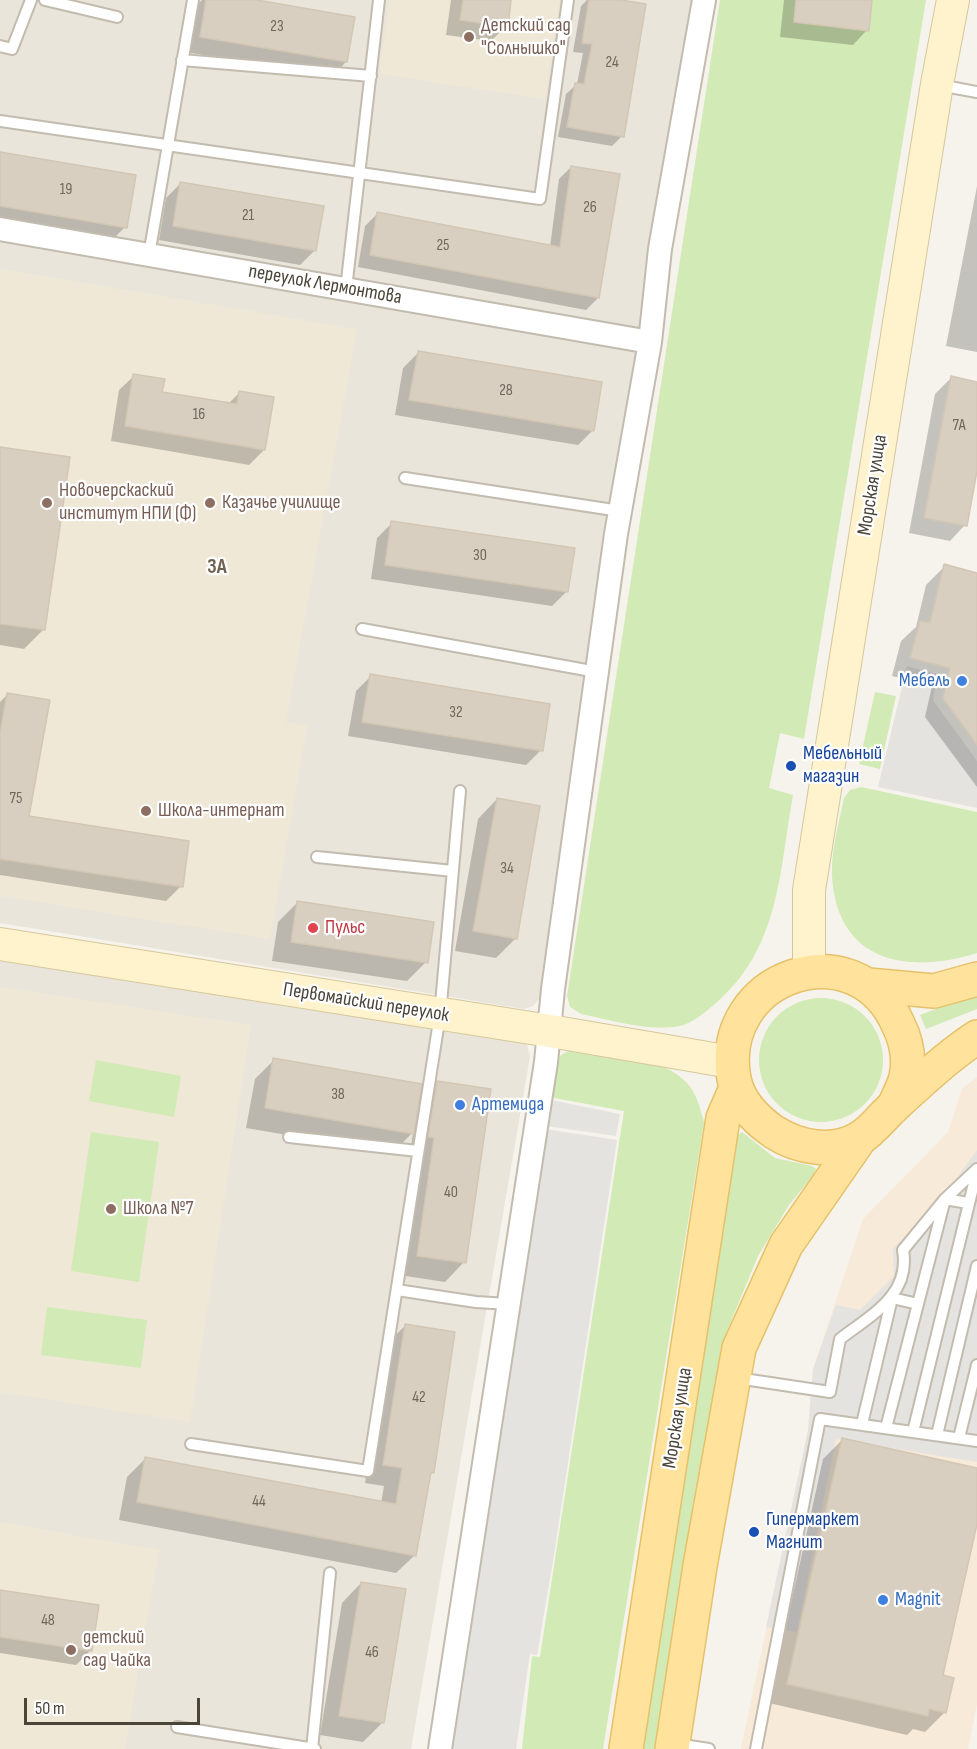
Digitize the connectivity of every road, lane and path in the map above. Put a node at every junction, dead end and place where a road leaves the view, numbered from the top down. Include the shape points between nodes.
1 (31, 0) edge
2 (45, 0) edge
3 (193, 0) edge
4 (379, 0) edge
5 (568, 0) edge
6 (704, 0) edge
7 (953, 0) edge
8 (117, 17) dead end
9 (0, 46) edge
10 (182, 60) junction
11 (370, 76) junction
12 (937, 84) junction
13 (977, 92) edge
14 (0, 121) edge
15 (168, 145) junction
16 (360, 173) junction
17 (0, 229) edge
18 (149, 255) junction
19 (346, 289) junction
20 (650, 342) junction
21 (405, 478) dead end
22 (620, 511) junction
23 (362, 629) dead end
24 (597, 672) junction
25 (460, 791) dead end
26 (317, 857) dead end
27 (453, 870) junction
28 (0, 944) edge
29 (809, 971) junction
30 (977, 979) edge
31 (867, 985) junction
32 (440, 1015) junction
33 (550, 1030) junction
34 (977, 1037) edge
35 (734, 1075) junction
36 (894, 1106) junction
37 (289, 1137) dead end
38 (861, 1137) junction
39 (418, 1151) junction
40 (977, 1170) edge
41 (945, 1198) junction
42 (968, 1203) junction
43 (977, 1266) edge
44 (397, 1290) junction
45 (892, 1298) junction
46 (509, 1304) junction
47 (918, 1304) junction
48 (977, 1365) edge
49 (734, 1378) junction
50 (862, 1424) junction
51 (886, 1428) junction
52 (913, 1431) junction
53 (937, 1435) junction
54 (959, 1438) junction
55 (977, 1441) edge
56 (191, 1444) dead end
57 (330, 1573) dead end
58 (177, 1727) dead end
59 (672, 1746) edge
60 (313, 1749) edge
61 (441, 1749) edge
62 (626, 1749) edge
63 (709, 1749) edge
64 (756, 1749) edge

1 - 9 lane via 12,49
2 - 8 lane
3 - 10 lane
4 - 11 lane
5 - 16 lane via 540,199
6 - 20 street via 660,249
7 - 12 street, Морская улица
10 - 11 lane
10 - 15 lane
11 - 16 lane
12 - 13 lane
12 - 29 street, Морская улица via 809,890
14 - 15 lane
15 - 16 lane
15 - 18 lane
16 - 19 lane
17 - 18 street, переулок Лермонтова
18 - 19 street, переулок Лермонтова
19 - 20 street, переулок Лермонтова
20 - 22 street
21 - 22 lane
22 - 24 street
23 - 24 lane
24 - 33 street
25 - 27 lane
26 - 27 lane
27 - 32 lane
28 - 32 street, Первомайский переулок
29 - 31 main road via 847,974
29 - 35 main road via 773,984 753,1001 737,1028
30 - 31 main road via 934,991
31 - 36 main road via 892,1008 906,1041 906,1077
32 - 33 street, Первомайский переулок
32 - 39 lane
33 - 35 street, Первомайский переулок
33 - 46 street
34 - 36 main road
35 - 38 main road via 754,1119 791,1143 815,1148 845,1144
35 - 62 main road, Морская улица via 723,1118
36 - 38 main road
37 - 39 lane
38 - 49 main road via 786,1245 739,1348
39 - 44 lane
40 - 41 lane
40 - 42 lane
41 - 42 lane
41 - 45 lane via 903,1250 906,1268
41 - 47 lane
42 - 52 lane
43 - 53 lane
44 - 46 lane
44 - 56 lane via 368,1471
45 - 47 lane
45 - 49 lane via 840,1339 830,1392
45 - 50 lane
46 - 61 street
47 - 51 lane
48 - 54 lane
49 - 59 main road
50 - 51 lane
50 - 64 lane via 820,1419
51 - 52 lane
52 - 53 lane
53 - 54 lane
54 - 55 lane
57 - 60 lane
58 - 60 lane
59 - 63 lane

